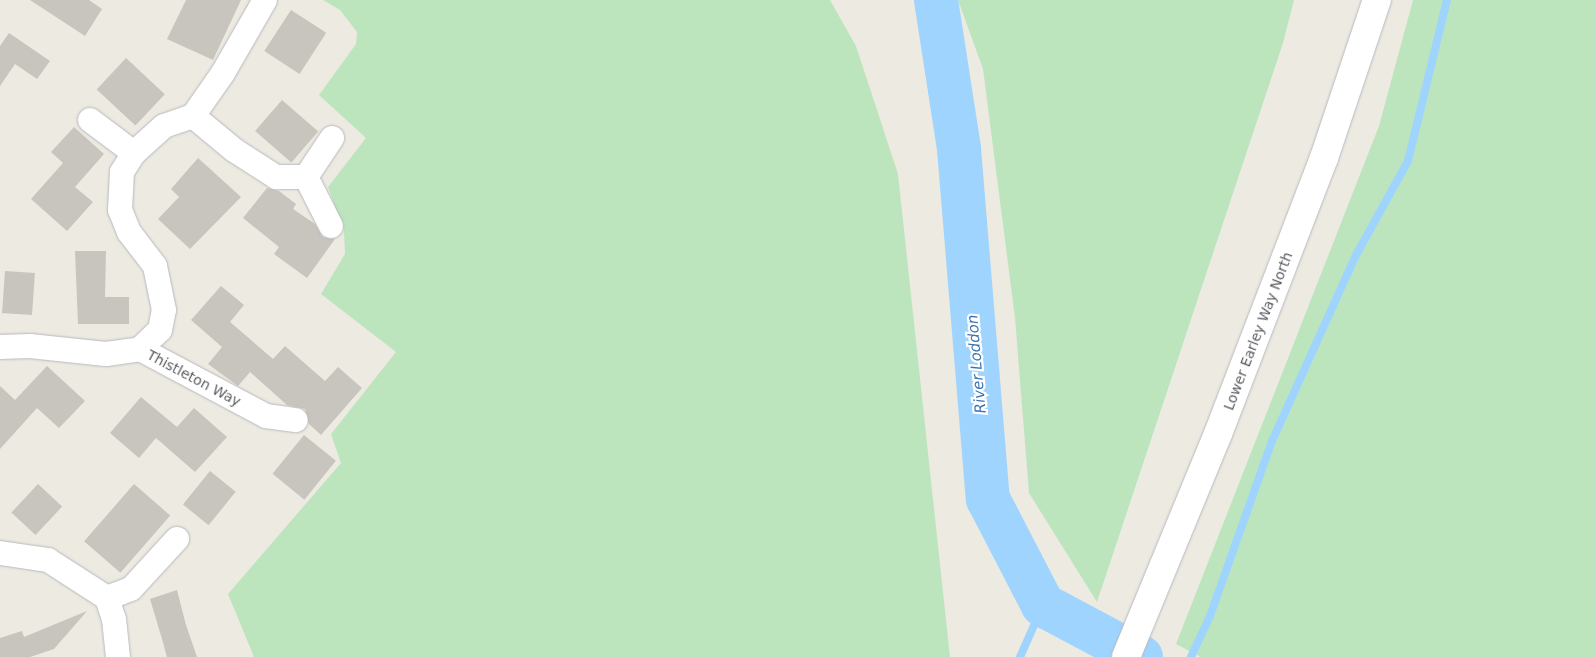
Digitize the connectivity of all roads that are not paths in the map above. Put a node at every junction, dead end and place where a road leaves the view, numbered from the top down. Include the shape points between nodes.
1 (265, 0) edge
2 (1377, 0) edge
3 (193, 116) junction
4 (90, 120) dead end
5 (332, 138) dead end
6 (134, 153) junction
7 (306, 177) junction
8 (331, 226) dead end
9 (0, 347) edge
10 (140, 349) junction
11 (296, 420) dead end
12 (177, 539) dead end
13 (0, 553) edge
14 (107, 598) junction
15 (118, 657) edge
16 (1126, 657) edge

1 - 3 street
2 - 16 main road, Lower Earley Way North via 1324,158 1218,434
3 - 6 street via 164,126
3 - 7 street via 234,150 276,177
4 - 6 street
5 - 7 street
6 - 10 street via 122,172 120,210 129,232 156,266 164,310 160,330
7 - 8 street
9 - 10 street, Thistleton Way via 30,346 106,354
10 - 11 street, Thistleton Way via 266,416
12 - 14 street via 131,589
13 - 14 street via 48,560
14 - 15 street via 114,619

